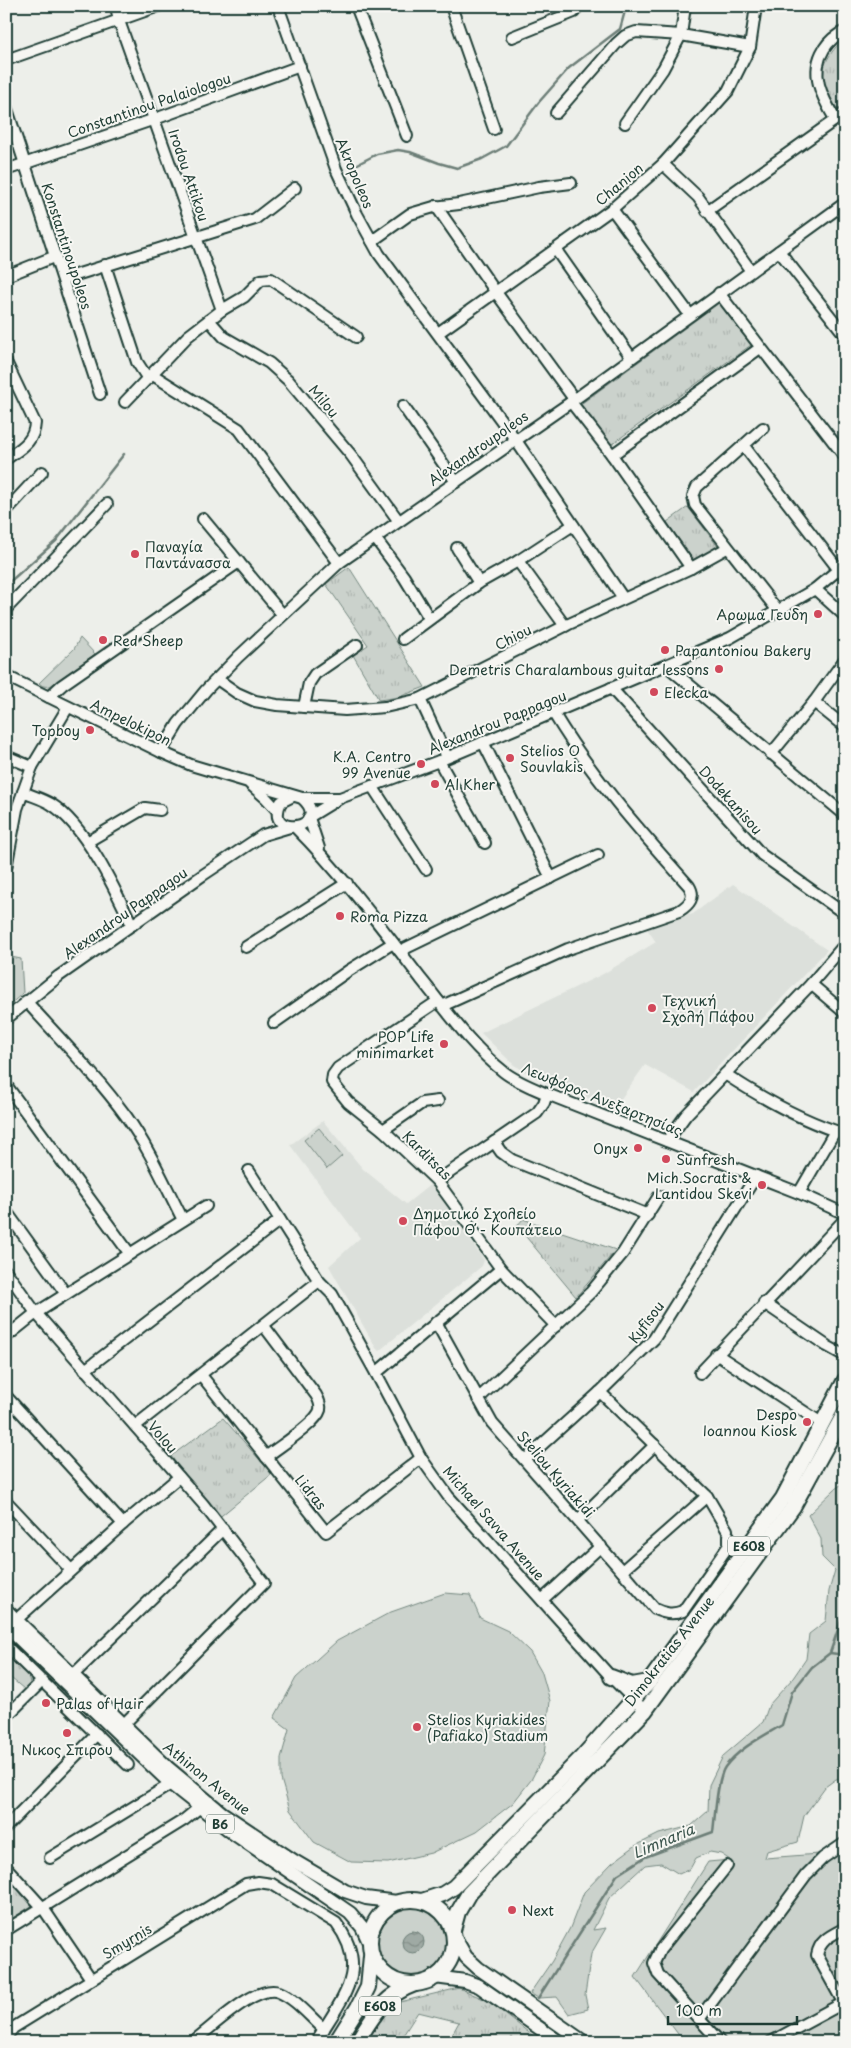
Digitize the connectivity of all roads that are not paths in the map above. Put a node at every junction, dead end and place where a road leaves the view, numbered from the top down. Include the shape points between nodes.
1 (116, 6) edge
2 (159, 6) edge
3 (278, 6) edge
4 (356, 6) edge
5 (452, 6) edge
6 (578, 6) edge
7 (685, 6) edge
8 (756, 6) edge
9 (119, 21) junction
10 (845, 32) edge
11 (680, 35) junction
12 (512, 36) dead end
13 (750, 47) junction
14 (6, 60) edge
15 (300, 66) junction
16 (6, 106) edge
17 (556, 113) dead end
18 (845, 113) edge
19 (155, 119) junction
20 (835, 119) junction
21 (625, 123) dead end
22 (494, 129) dead end
23 (407, 136) dead end
24 (26, 162) junction
25 (663, 164) junction
26 (6, 170) edge
27 (571, 183) dead end
28 (295, 188) dead end
29 (436, 206) junction
30 (843, 208) edge
31 (612, 209) junction
32 (707, 211) junction
33 (196, 236) junction
34 (372, 241) junction
35 (556, 250) junction
36 (778, 251) junction
37 (56, 256) junction
38 (105, 265) junction
39 (751, 271) junction
40 (6, 276) edge
41 (63, 279) junction
42 (495, 292) junction
43 (719, 293) junction
44 (222, 310) junction
45 (690, 315) junction
46 (209, 320) junction
47 (438, 333) junction
48 (845, 335) edge
49 (356, 337) dead end
50 (760, 348) junction
51 (631, 356) junction
52 (6, 362) edge
53 (151, 377) junction
54 (100, 394) dead end
55 (572, 400) junction
56 (125, 402) dead end
57 (404, 406) dead end
58 (763, 428) dead end
59 (515, 439) junction
60 (744, 446) junction
61 (612, 455) junction
62 (845, 457) edge
63 (6, 459) edge
64 (42, 472) dead end
65 (456, 482) junction
66 (107, 504) dead end
67 (6, 511) edge
68 (203, 519) dead end
69 (398, 520) junction
70 (573, 524) junction
71 (375, 538) junction
72 (458, 548) dead end
73 (727, 548) junction
74 (518, 561) junction
75 (239, 562) junction
76 (338, 563) junction
77 (842, 567) edge
78 (691, 568) junction
79 (479, 583) junction
80 (815, 589) junction
81 (623, 598) junction
82 (6, 609) edge
83 (778, 611) junction
84 (282, 614) junction
85 (845, 616) edge
86 (429, 618) junction
87 (565, 626) junction
88 (404, 639) dead end
89 (357, 645) dead end
90 (845, 659) edge
91 (667, 666) junction
92 (6, 676) edge
93 (216, 679) junction
94 (611, 688) junction
95 (49, 697) junction
96 (420, 699) junction
97 (814, 702) junction
98 (68, 707) junction
99 (304, 707) junction
100 (554, 714) junction
101 (845, 727) edge
102 (483, 742) junction
103 (161, 752) junction
104 (771, 754) junction
105 (6, 756) edge
106 (443, 759) junction
107 (32, 767) junction
108 (248, 783) junction
109 (372, 786) junction
110 (23, 792) junction
111 (298, 797) junction
112 (340, 798) junction
113 (160, 810) dead end
114 (278, 813) junction
115 (845, 815) edge
116 (309, 817) junction
117 (292, 827) junction
118 (263, 835) junction
119 (88, 842) junction
120 (485, 843) dead end
121 (320, 851) junction
122 (598, 855) dead end
123 (6, 868) edge
124 (426, 869) dead end
125 (551, 878) junction
126 (347, 883) junction
127 (845, 914) edge
128 (132, 925) junction
129 (845, 944) edge
130 (246, 947) dead end
131 (396, 947) junction
132 (811, 984) junction
133 (26, 1001) junction
134 (440, 1003) junction
135 (845, 1013) edge
136 (6, 1019) edge
137 (274, 1024) dead end
138 (726, 1074) junction
139 (6, 1086) edge
140 (548, 1094) junction
141 (438, 1101) dead end
142 (383, 1130) junction
143 (840, 1132) edge
144 (667, 1141) junction
145 (494, 1142) junction
146 (249, 1171) dead end
147 (756, 1176) junction
148 (438, 1181) junction
149 (799, 1193) junction
150 (660, 1196) dead end
151 (206, 1206) dead end
152 (6, 1211) edge
153 (845, 1214) edge
154 (648, 1215) junction
155 (845, 1218) edge
156 (183, 1220) junction
157 (280, 1220) junction
158 (130, 1254) junction
159 (501, 1268) junction
160 (6, 1271) edge
161 (319, 1282) junction
162 (66, 1294) junction
163 (764, 1303) junction
164 (36, 1313) junction
165 (436, 1322) junction
166 (264, 1326) junction
167 (556, 1326) junction
168 (6, 1337) edge
169 (716, 1354) junction
170 (845, 1356) edge
171 (85, 1370) junction
172 (376, 1373) junction
173 (700, 1373) dead end
174 (201, 1375) junction
175 (845, 1380) edge
176 (600, 1392) junction
177 (6, 1396) edge
178 (478, 1398) junction
179 (845, 1412) edge
180 (824, 1424) junction
181 (135, 1426) junction
182 (655, 1445) junction
183 (266, 1457) junction
184 (421, 1458) junction
185 (526, 1459) junction
186 (179, 1477) junction
187 (707, 1496) junction
188 (6, 1501) edge
189 (578, 1520) junction
190 (123, 1524) junction
191 (223, 1529) junction
192 (601, 1546) junction
193 (71, 1570) junction
194 (622, 1571) junction
195 (542, 1600) junction
196 (6, 1610) edge
197 (11, 1623) edge
198 (6, 1646) edge
199 (72, 1676) junction
200 (611, 1677) junction
201 (42, 1681) junction
202 (649, 1682) junction
203 (634, 1699) junction
204 (645, 1711) junction
205 (6, 1717) edge
206 (119, 1727) junction
207 (97, 1734) junction
208 (128, 1765) dead end
209 (171, 1784) junction
210 (200, 1807) junction
211 (6, 1827) edge
212 (845, 1843) edge
213 (50, 1858) dead end
214 (727, 1866) dead end
215 (6, 1868) edge
216 (422, 1900) junction
217 (397, 1902) junction
218 (43, 1908) junction
219 (845, 1928) edge
220 (6, 1930) edge
221 (453, 1933) junction
222 (370, 1948) junction
223 (436, 1977) junction
224 (91, 1979) junction
225 (416, 1984) junction
226 (844, 2002) edge
227 (700, 2018) junction
228 (324, 2029) junction
229 (6, 2042) edge
230 (192, 2042) edge
231 (316, 2042) edge
232 (336, 2042) edge
233 (356, 2042) edge
234 (398, 2042) edge
235 (411, 2042) edge
236 (559, 2042) edge
237 (584, 2042) edge
238 (720, 2042) edge
239 (771, 2042) edge

1 - 9 street, Irodou Attikou
2 - 9 street
3 - 15 street, Akropoleos
4 - 23 street
5 - 22 street
6 - 12 street via 574,12
7 - 11 street
8 - 13 street, Chanion
9 - 14 street
9 - 19 street, Irodou Attikou
10 - 20 street via 829,42 818,62 819,87
11 - 13 street
11 - 17 street via 636,32 625,36
11 - 21 street via 663,68
13 - 25 street, Chanion via 728,91
15 - 19 street, Constantinou Palaiologou
15 - 34 street, Akropoleos via 336,169
16 - 24 street, Konstantinoupoleos
18 - 20 street
19 - 24 street, Constantinou Palaiologou
19 - 33 street, Irodou Attikou
20 - 32 street
24 - 26 street, Constantinou Palaiologou
24 - 37 street, Konstantinoupoleos
25 - 31 street, Chanion
25 - 32 street via 698,197
27 - 29 street
28 - 33 street via 256,219
29 - 34 street via 410,214
29 - 42 street
30 - 36 street, Alexandroupoleos
31 - 35 street, Chanion
31 - 45 street
32 - 39 street
33 - 38 street
33 - 44 street, Irodou Attikou
34 - 47 street, Akropoleos
35 - 42 street, Chanion
35 - 51 street
36 - 39 street, Alexandroupoleos
36 - 48 street
37 - 40 street
37 - 41 street, Konstantinoupoleos
38 - 41 street
38 - 53 street via 138,362
39 - 43 street, Alexandroupoleos
41 - 54 street, Konstantinoupoleos
42 - 47 street, Chanion
42 - 55 street
43 - 45 street, Alexandroupoleos
43 - 50 street
44 - 46 street
44 - 49 street via 244,297 261,280 271,279
45 - 51 street, Alexandroupoleos
46 - 53 street via 188,336
46 - 69 street, Milou via 224,336 269,363 288,380 351,455
47 - 59 street, Akropoleos
50 - 61 street
50 - 62 street
51 - 55 street, Alexandroupoleos
52 - 63 street via 35,423 35,433 28,443
53 - 56 street
53 - 76 street via 239,429
55 - 59 street, Alexandroupoleos
55 - 61 street
57 - 65 street
58 - 60 street
59 - 65 street, Alexandroupoleos
59 - 70 street, Akropoleos
60 - 73 street via 697,487 693,496 695,505
60 - 77 street
61 - 78 street
64 - 67 street
65 - 69 street, Alexandroupoleos
66 - 82 street
68 - 75 street
69 - 71 street, Alexandroupoleos
70 - 74 street
70 - 81 street, Akropoleos
71 - 76 street, Alexandroupoleos
71 - 86 street
72 - 79 street
73 - 78 street, Chiou
73 - 83 street
74 - 79 street
74 - 87 street
75 - 84 street
75 - 95 street
76 - 84 street, Alexandroupoleos
77 - 80 street, Alexandrou Pappagou
78 - 81 street, Chiou
79 - 86 street
80 - 83 street, Alexandrou Pappagou
80 - 85 street
81 - 87 street, Chiou
83 - 91 street, Alexandrou Pappagou via 730,638
84 - 93 street, Alexandroupoleos
86 - 88 street
87 - 96 street, Chiou
89 - 99 street via 312,678
90 - 97 street
91 - 94 street, Alexandrou Pappagou
91 - 104 street
92 - 95 street, Ampelokipon
93 - 99 street, Chiou via 255,700
93 - 103 street, Alexandroupoleos via 183,718
94 - 100 street, Alexandrou Pappagou
94 - 127 street, Dodekanisou via 762,855
95 - 98 street, Ampelokipon
96 - 99 street, Chiou via 381,708
96 - 106 street
97 - 101 street
97 - 104 street
98 - 103 street, Ampelokipon
98 - 107 street
100 - 102 street, Alexandrou Pappagou
100 - 134 street via 594,775 689,886 692,898 679,911 568,949
102 - 106 street, Alexandrou Pappagou
102 - 125 street
103 - 108 street, Ampelokipon
104 - 115 street
105 - 107 street
106 - 109 street, Alexandrou Pappagou
106 - 120 street
107 - 110 street
108 - 111 street, Ampelokipon
108 - 114 street, Ampelokipon
109 - 112 street, Alexandrou Pappagou
109 - 124 street
110 - 119 street via 52,805
110 - 123 street
111 - 112 street, Alexandrou Pappagou
111 - 114 street via 281,802
111 - 116 street via 310,808
112 - 116 street, Alexandrou Pappagou
113 - 119 street via 145,808
114 - 117 street via 282,822
114 - 118 street, Alexandrou Pappagou
116 - 117 street via 304,824
116 - 121 street, Λεωφόρος Ανεξαρτησίας
117 - 118 street, Alexandrou Pappagou
117 - 121 street, Λεωφόρος Ανεξαρτησίας
118 - 128 street, Alexandrou Pappagou
119 - 128 street
121 - 126 street, Λεωφόρος Ανεξαρτησίας
122 - 125 street
125 - 131 street
126 - 130 street
126 - 131 street, Λεωφόρος Ανεξαρτησίας
128 - 133 street, Alexandrou Pappagou
129 - 132 street
131 - 134 street, Λεωφόρος Ανεξαρτησίας
131 - 137 street via 348,971
132 - 135 street
132 - 138 street
133 - 136 street, Alexandrou Pappagou
133 - 156 street via 126,1117 148,1150
134 - 140 street, Λεωφόρος Ανεξαρτησίας via 474,1044 505,1073
134 - 142 street, Karditsas via 338,1068 332,1078 334,1087 348,1102
138 - 143 street via 794,1114
138 - 144 street
139 - 158 street
140 - 144 street, Λεωφόρος Ανεξαρτησίας
140 - 145 street via 536,1113
141 - 142 street via 422,1103
142 - 148 street, Karditsas
143 - 149 street
144 - 147 street, Λεωφόρος Ανεξαρτησίας
145 - 148 street
145 - 154 street via 512,1160
146 - 157 street, Michael Savva Avenue
147 - 149 street, Λεωφόρος Ανεξαρτησίας
147 - 176 street, Kyfisou via 654,1339
148 - 159 street, Karditsas
149 - 153 street, Λεωφόρος Ανεξαρτησίας
150 - 154 street
151 - 156 street
152 - 162 street
154 - 167 street via 608,1273
155 - 163 street
156 - 158 street
157 - 161 street, Michael Savva Avenue
157 - 171 street
158 - 162 street
159 - 165 street
159 - 167 street, Karditsas
160 - 164 street, Volou
161 - 166 street
161 - 172 street, Michael Savva Avenue via 332,1294
162 - 164 street
163 - 169 street
163 - 170 street
164 - 168 street
164 - 171 street, Volou
165 - 172 street
165 - 178 street, Steliou Kyriakidi
166 - 174 street
166 - 183 street via 320,1403 320,1411 312,1421
167 - 178 street
169 - 173 street
169 - 180 street
171 - 181 street, Volou
172 - 184 street, Michael Savva Avenue
174 - 181 street
174 - 183 street, Lidras
175 - 180 highway, Dimokratias Avenue / E608
176 - 182 street
176 - 185 street, Kyfisou
177 - 190 street
178 - 185 street, Steliou Kyriakidi via 492,1423
179 - 204 highway, Dimokratias Avenue / E608 via 793,1507
180 - 202 highway, Dimokratias Avenue / E608 via 783,1498
181 - 186 street, Volou
182 - 187 street
182 - 189 street
183 - 184 street, Lidras via 326,1532
184 - 195 street, Michael Savva Avenue via 448,1496
185 - 189 street, Steliou Kyriakidi
186 - 190 street
186 - 191 street, Volou
187 - 194 street
187 - 194 street, Steliou Kyriakidi via 728,1537 683,1611 668,1614 655,1608
188 - 193 street
189 - 192 street, Steliou Kyriakidi
190 - 193 street
191 - 199 street
191 - 206 street, Volou via 264,1582
192 - 194 street, Steliou Kyriakidi
192 - 195 street
193 - 197 street
195 - 200 street, Michael Savva Avenue
196 - 197 main road, Athinon Avenue / B6
197 - 199 main road, Athinon Avenue / B6
197 - 206 main road, Athinon Avenue / B6
198 - 201 street
199 - 206 main road, Athinon Avenue / B6
200 - 202 highway via 632,1685
200 - 203 street, Michael Savva Avenue
201 - 205 street
201 - 207 street
202 - 203 highway, Dimokratias Avenue / E608
203 - 204 street, Michael Savva Avenue
203 - 216 highway, Dimokratias Avenue / E608 via 582,1757 454,1887
204 - 221 highway, Dimokratias Avenue / E608 via 469,1893 458,1912
206 - 207 street
206 - 209 main road, Athinon Avenue / B6
206 - 217 main road, Athinon Avenue / B6 via 222,1813 294,1861 352,1894
207 - 208 street
207 - 211 street
209 - 210 main road, Athinon Avenue / B6
209 - 213 street
210 - 218 street
210 - 222 main road, Athinon Avenue / B6 via 233,1834 350,1913 362,1927
212 - 227 street via 806,1875
214 - 227 street via 660,1950 654,1963 658,1974
215 - 218 street
216 - 217 highway, E608
216 - 221 highway via 441,1911
217 - 222 highway, E608 via 377,1917 371,1929
218 - 220 street
218 - 224 street
219 - 226 street via 826,1938 817,1954
221 - 223 highway, E608 via 454,1948 450,1961
221 - 237 main road via 466,1957 478,1968
222 - 225 highway, E608 via 379,1969 386,1976
222 - 232 highway, E608 via 368,1987
223 - 225 highway, E608
223 - 236 main road via 479,1986
224 - 228 street, Smyrnis via 246,1884 272,1884 336,1923 351,1951 352,1977
224 - 229 street, Smyrnis via 13,2028
225 - 233 highway, E608 via 390,1997
226 - 239 street
227 - 238 street
228 - 230 street via 292,2000 279,1992 266,1990 252,1996
228 - 231 street
234 - 235 street

